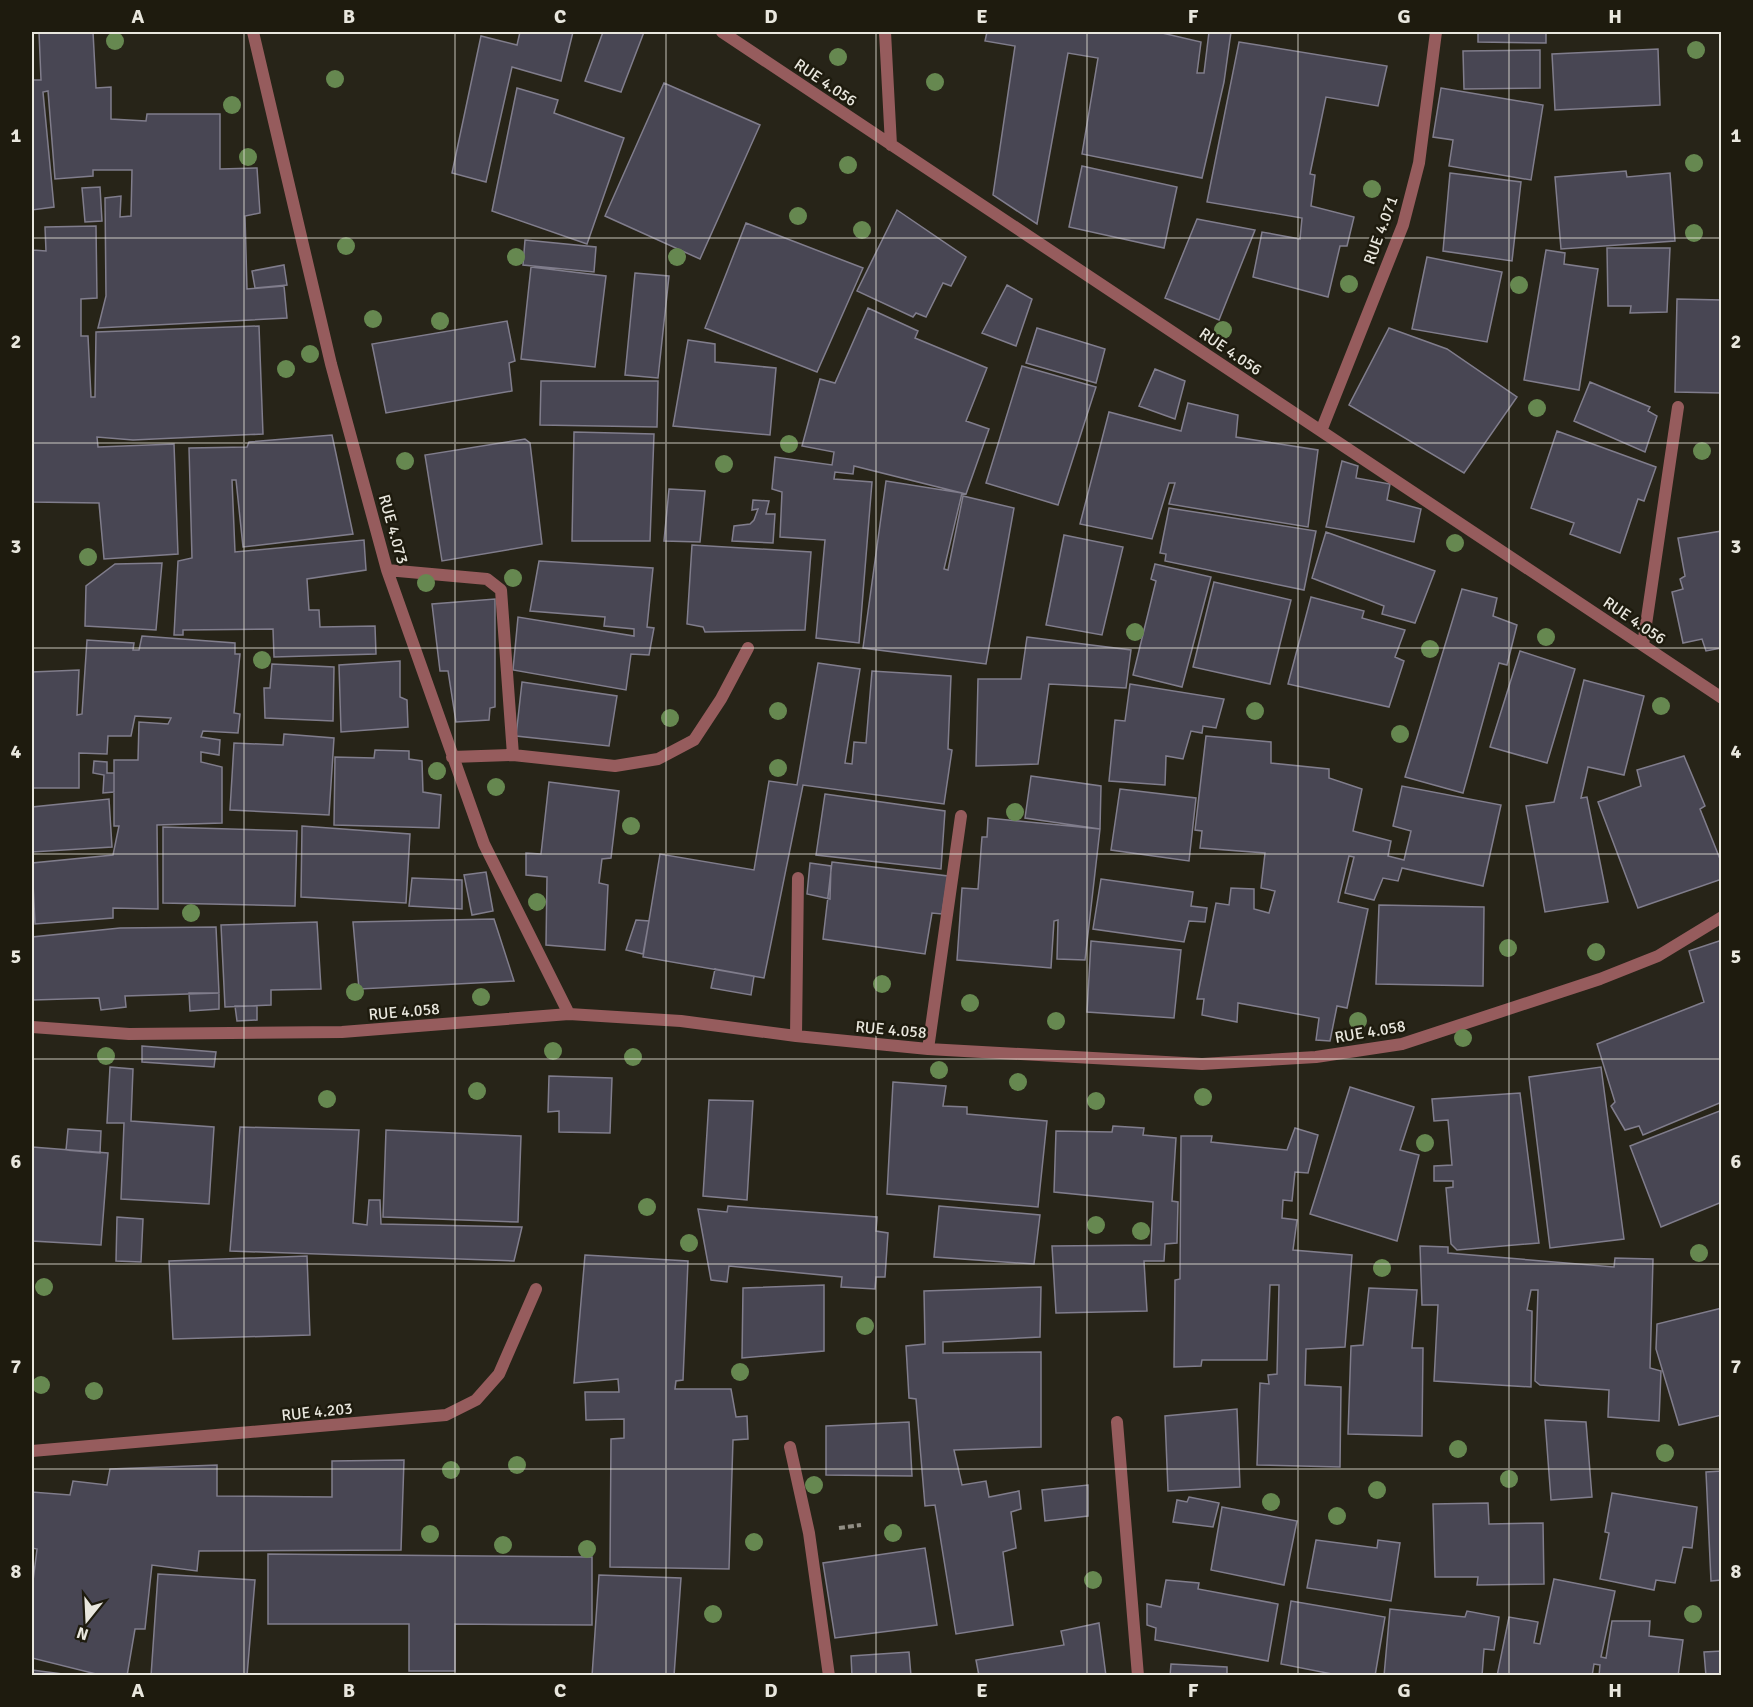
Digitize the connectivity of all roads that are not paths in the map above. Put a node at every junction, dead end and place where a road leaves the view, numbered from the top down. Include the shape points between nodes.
1 (253, 32) edge
2 (722, 32) edge
3 (885, 32) edge
4 (1436, 32) edge
5 (891, 146) junction
6 (1678, 407) dead end
7 (1321, 431) junction
8 (387, 570) junction
9 (1643, 645) junction
10 (748, 648) dead end
11 (1722, 698) edge
12 (513, 755) junction
13 (452, 757) junction
14 (961, 816) dead end
15 (798, 878) dead end
16 (1722, 917) edge
17 (568, 1014) junction
18 (32, 1027) edge
19 (796, 1036) junction
20 (928, 1049) junction
21 (536, 1289) dead end
22 (1117, 1422) dead end
23 (790, 1447) dead end
24 (32, 1451) edge
25 (829, 1676) edge
26 (1138, 1676) edge

1 - 8 street, RUE 4.073 via 331,364
2 - 5 street, RUE 4.056
3 - 5 street
4 - 7 street, RUE 4.071 via 1419,163 1402,225
5 - 7 street, RUE 4.056
6 - 9 street
7 - 9 street, RUE 4.056
8 - 12 street via 487,579 501,590
8 - 13 street, RUE 4.073
9 - 11 street, RUE 4.056
10 - 12 street via 694,740 658,759 615,766
12 - 13 street
13 - 17 street, RUE 4.073 via 484,844
14 - 20 street
15 - 19 street
16 - 20 street, RUE 4.058 via 1648,960 1402,1044 1316,1057 1202,1064
17 - 18 street, RUE 4.058 via 342,1032 129,1034
17 - 19 street, RUE 4.058 via 681,1021
19 - 20 street, RUE 4.058
21 - 24 street, RUE 4.203 via 499,1374 476,1400 446,1415
22 - 26 street
23 - 25 street via 809,1533

